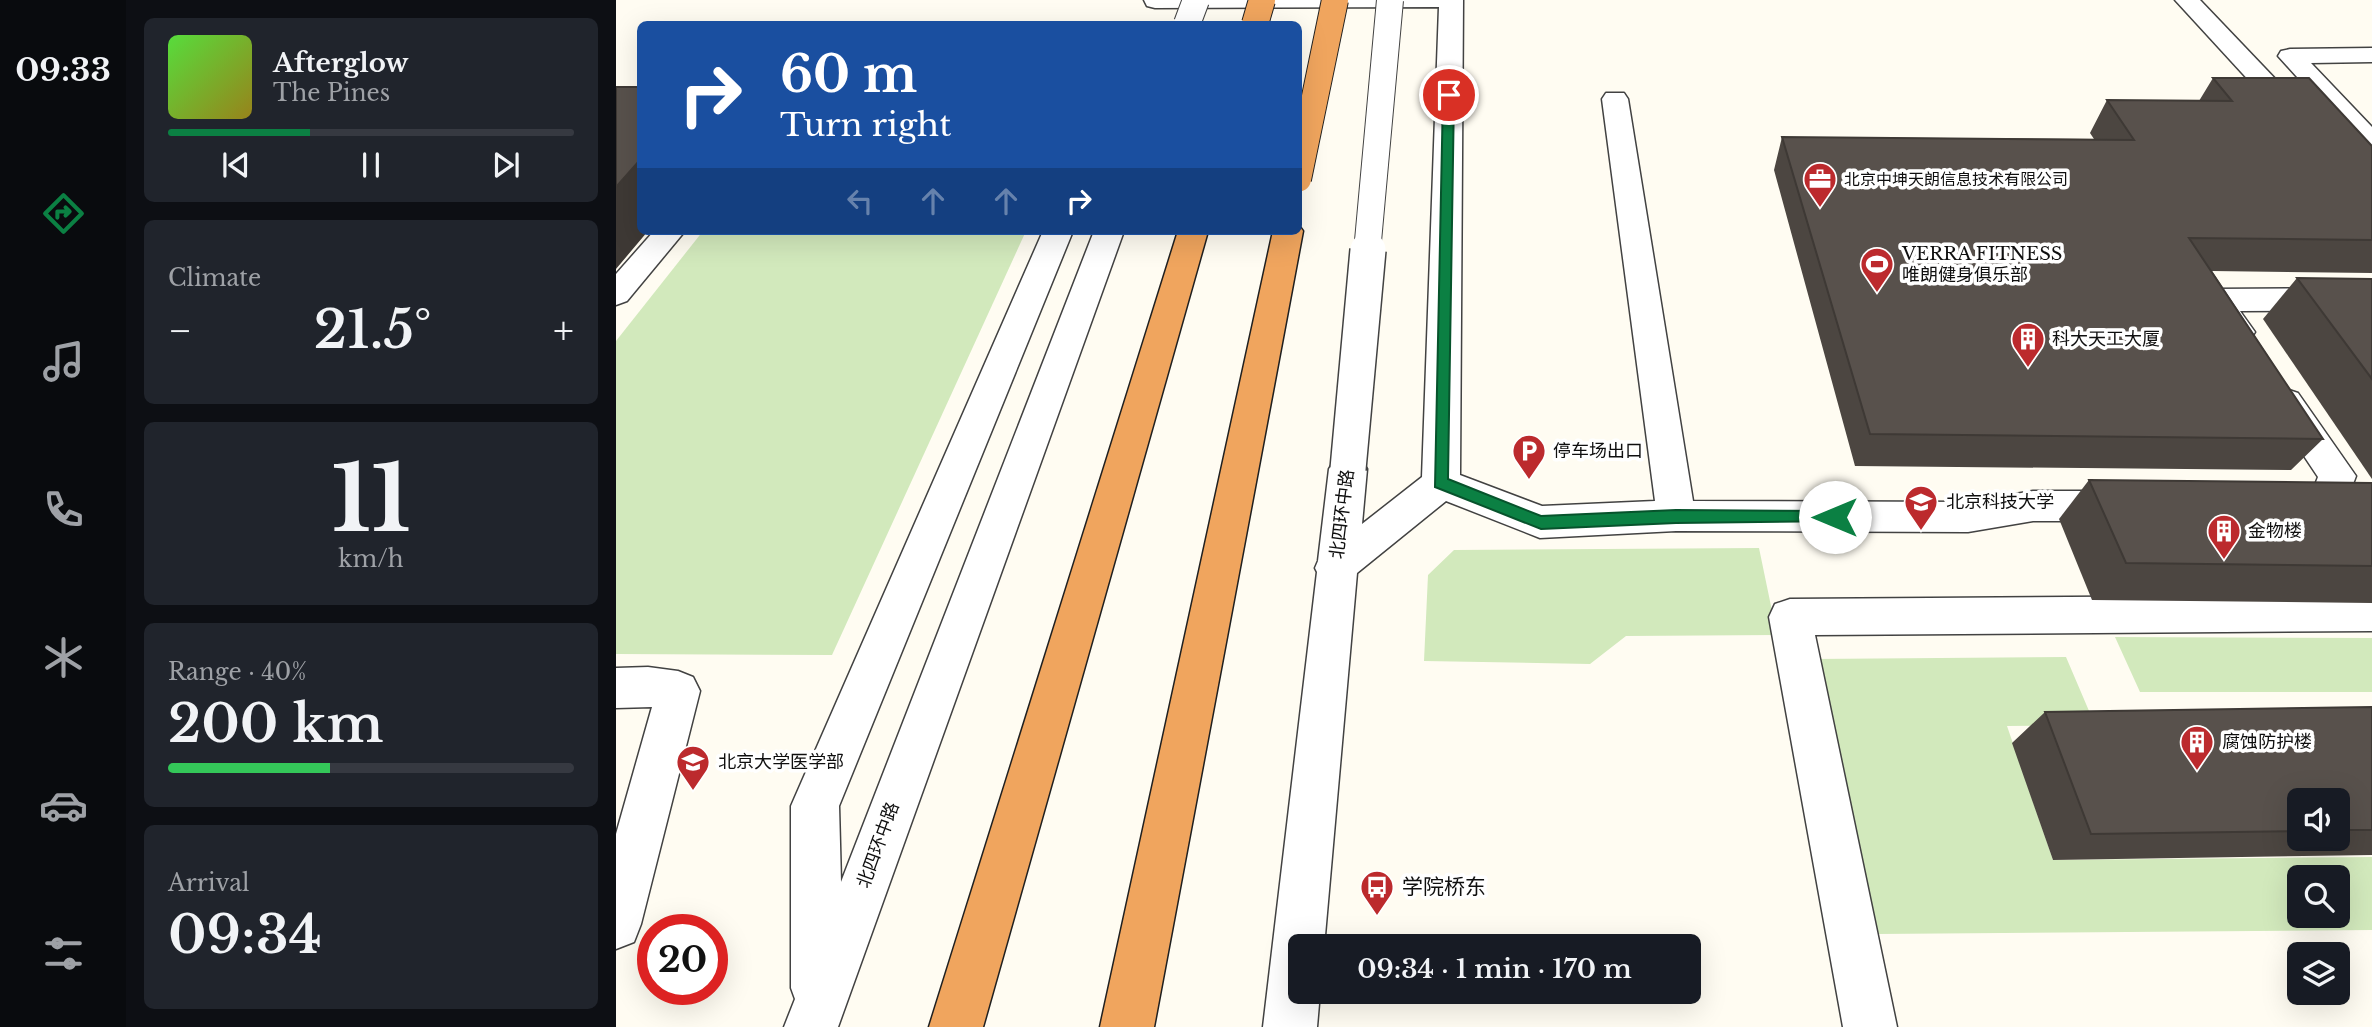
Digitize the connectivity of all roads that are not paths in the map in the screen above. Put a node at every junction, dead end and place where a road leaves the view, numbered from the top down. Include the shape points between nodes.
1 (1196, 0) edge
2 (1262, 0) edge
3 (1335, 0) edge
4 (1390, 0) edge
5 (1451, 0) edge
6 (2187, 0) edge
7 (1154, 1) edge
8 (1146, 21) edge
9 (1188, 21) edge
10 (1256, 21) edge
11 (2372, 55) edge
12 (1615, 99) dead end
13 (2311, 133) edge
14 (2372, 143) edge
15 (1302, 160) edge
16 (667, 235) edge
17 (1056, 235) edge
18 (1107, 235) edge
19 (1192, 235) edge
20 (1287, 235) edge
21 (616, 294) edge
22 (2372, 299) edge
23 (1441, 483) junction
24 (2260, 505) edge
25 (2153, 506) edge
26 (1676, 516) junction
27 (1335, 568) junction
28 (2372, 612) edge
29 (616, 688) edge
30 (616, 924) edge
31 (814, 1019) edge
32 (956, 1027) edge
33 (1127, 1027) edge
34 (1290, 1027) edge
35 (1870, 1027) edge

1 - 9 street, bridge
2 - 10 highway, bridge
3 - 15 highway, bridge
4 - 27 street, 北四环中路, bridge
5 - 7 street
5 - 23 street
6 - 13 street
7 - 8 street
11 - 14 street via 2290,55
12 - 26 street
16 - 21 street
17 - 31 street via 815,806
18 - 31 street, 北四环中路
19 - 32 highway
20 - 33 highway
22 - 24 street via 2216,300 2337,475 2327,505
23 - 26 street via 1541,522
23 - 27 street
25 - 26 street via 2033,506 1968,517
27 - 34 street, 北四环中路
28 - 35 street via 1790,617
29 - 30 street via 678,691

